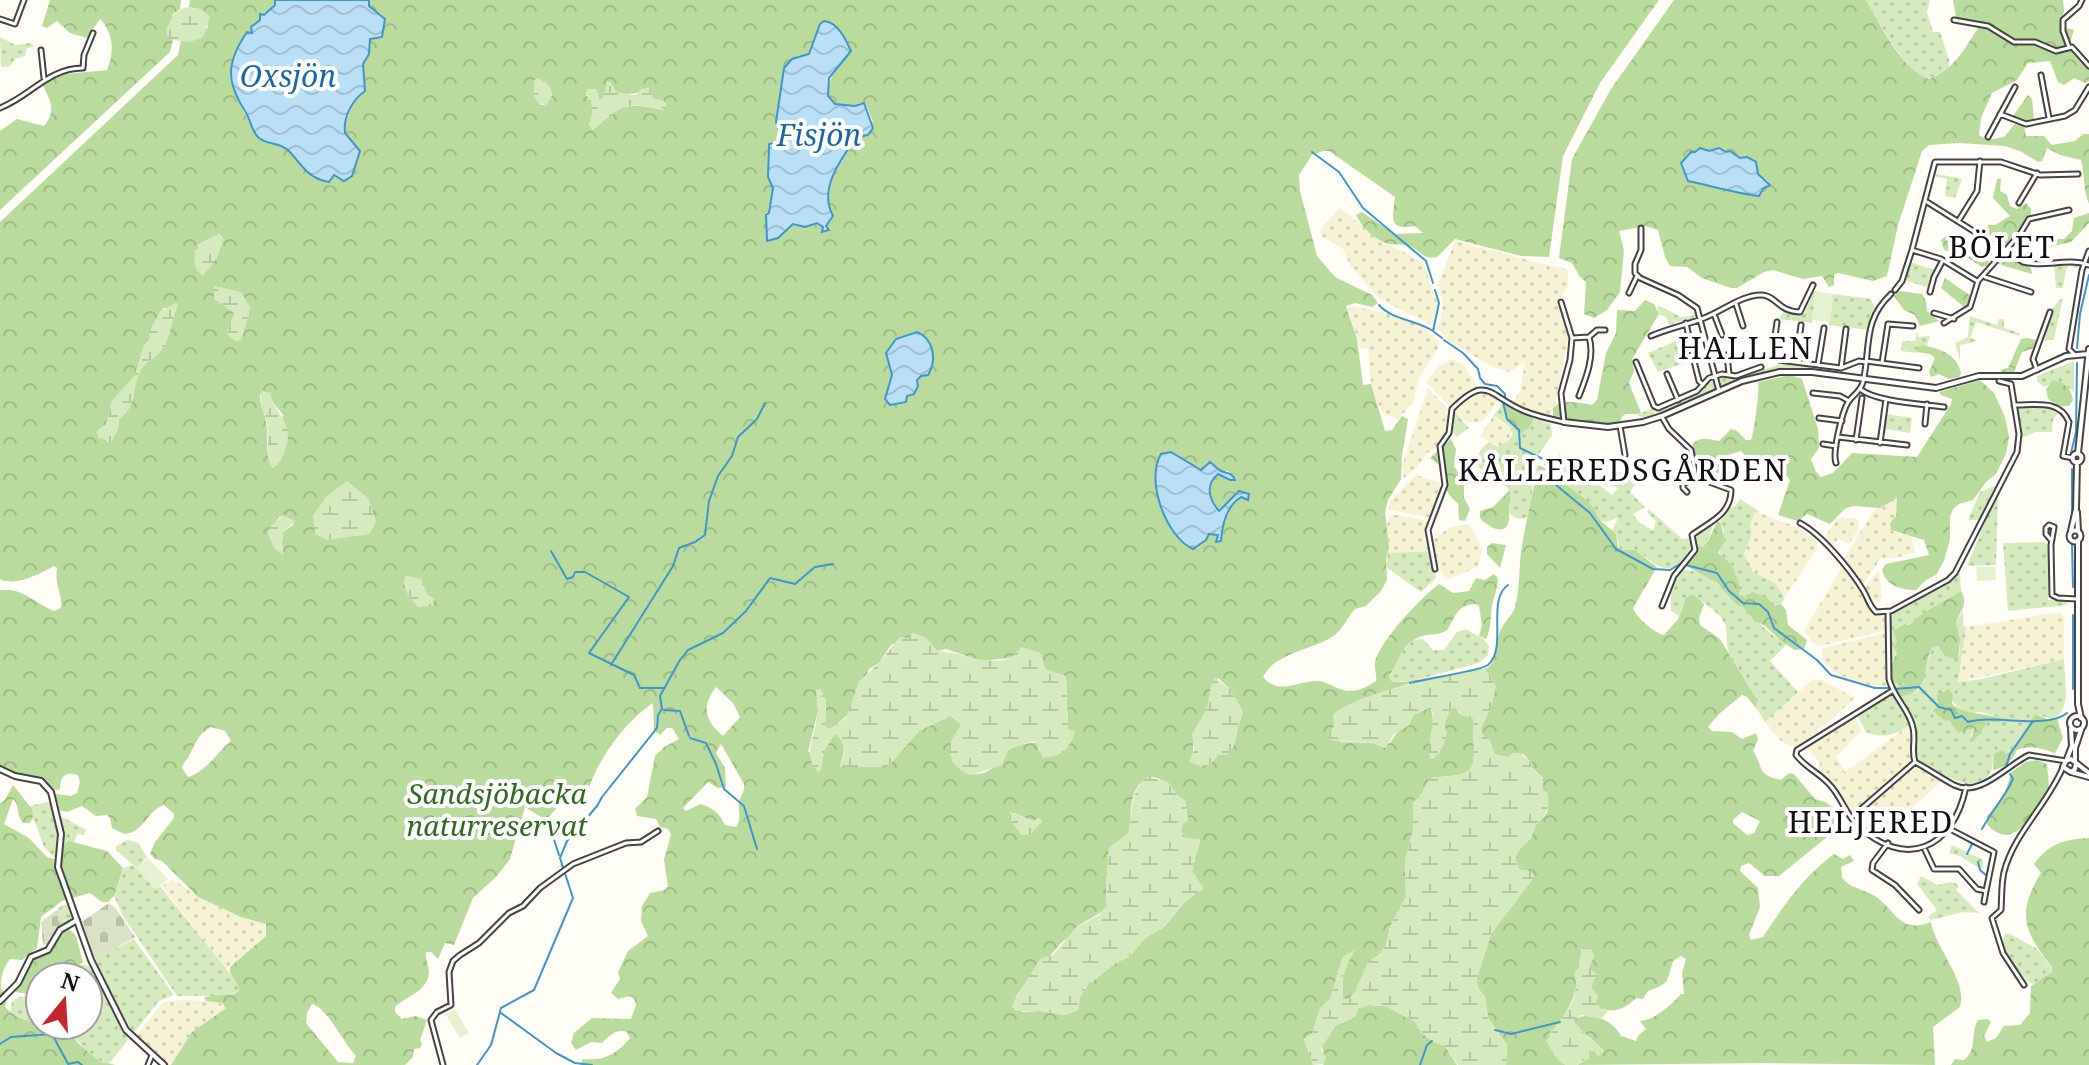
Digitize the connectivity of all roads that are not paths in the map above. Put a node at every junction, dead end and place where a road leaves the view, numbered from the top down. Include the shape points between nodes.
1 (24, 0) edge
2 (2082, 0) edge
3 (0, 19) edge
4 (1954, 20) dead end
5 (93, 33) dead end
6 (2069, 47) junction
7 (41, 50) dead end
8 (2089, 66) edge
9 (2041, 75) dead end
10 (44, 79) junction
11 (2015, 87) dead end
12 (2089, 87) edge
13 (0, 108) edge
14 (2000, 114) junction
15 (2049, 119) junction
16 (1988, 137) dead end
17 (1980, 161) junction
18 (2037, 173) junction
19 (2078, 174) dead end
20 (1926, 202) junction
21 (2019, 203) dead end
22 (2069, 210) dead end
23 (1958, 222) junction
24 (1641, 228) dead end
25 (1912, 250) junction
26 (2002, 251) junction
27 (2089, 251) edge
28 (1943, 260) junction
29 (2086, 264) edge
30 (1637, 276) junction
31 (1984, 276) junction
32 (1978, 281) junction
33 (1813, 285) dead end
34 (1895, 290) dead end
35 (1930, 292) dead end
36 (2031, 292) dead end
37 (1629, 293) dead end
38 (1891, 294) dead end
39 (1561, 302) dead end
40 (1736, 304) junction
41 (2050, 312) dead end
42 (1934, 313) dead end
43 (1714, 314) junction
44 (1701, 319) junction
45 (1954, 319) junction
46 (1777, 322) dead end
47 (1686, 323) junction
48 (1944, 323) dead end
49 (1801, 325) dead end
50 (1743, 326) dead end
51 (1913, 326) dead end
52 (1824, 328) dead end
53 (1846, 329) dead end
54 (1605, 330) dead end
55 (1722, 335) dead end
56 (1651, 336) dead end
57 (1589, 337) junction
58 (1572, 338) junction
59 (2089, 353) edge
60 (2074, 354) junction
61 (1727, 355) dead end
62 (1866, 361) junction
63 (1636, 362) dead end
64 (1796, 362) junction
65 (1882, 363) junction
66 (1818, 365) junction
67 (1761, 367) dead end
68 (1841, 368) junction
69 (1919, 368) dead end
70 (2037, 370) junction
71 (1667, 374) dead end
72 (1729, 375) junction
73 (1714, 377) junction
74 (1864, 378) junction
75 (1999, 381) dead end
76 (1703, 385) junction
77 (1860, 389) junction
78 (1719, 391) junction
79 (1813, 393) dead end
80 (1579, 396) dead end
81 (1862, 398) dead end
82 (1886, 398) junction
83 (1678, 400) junction
84 (1849, 401) junction
85 (1927, 404) junction
86 (2014, 405) junction
87 (1944, 407) dead end
88 (1662, 416) junction
89 (1819, 418) dead end
90 (1842, 421) junction
91 (1564, 422) junction
92 (1925, 424) dead end
93 (1620, 426) junction
94 (1838, 437) junction
95 (1856, 440) junction
96 (1880, 443) junction
97 (1823, 444) dead end
98 (1907, 445) dead end
99 (1836, 446) junction
100 (1625, 455) dead end
101 (2075, 460) junction
102 (1836, 463) dead end
103 (1696, 477) junction
104 (1687, 492) dead end
105 (2076, 509) junction
106 (1800, 523) dead end
107 (2071, 531) junction
108 (2078, 531) junction
109 (2051, 540) dead end
110 (2071, 540) junction
111 (2078, 540) junction
112 (2077, 561) junction
113 (1435, 569) dead end
114 (2077, 596) junction
115 (2086, 603) dead end
116 (1662, 606) dead end
117 (1888, 612) junction
118 (1892, 691) junction
119 (2078, 704) junction
120 (2072, 718) junction
121 (2081, 718) junction
122 (2071, 726) junction
123 (2083, 727) junction
124 (1915, 762) junction
125 (2075, 763) junction
126 (2065, 764) junction
127 (0, 769) edge
128 (2071, 772) junction
129 (2089, 775) edge
130 (2057, 783) junction
131 (1966, 787) junction
132 (1851, 818) junction
133 (1948, 828) junction
134 (658, 831) dead end
135 (1888, 843) junction
136 (1924, 849) junction
137 (1986, 891) junction
138 (1984, 902) dead end
139 (1919, 910) dead end
140 (77, 920) junction
141 (2024, 985) dead end
142 (0, 1001) edge
143 (152, 1055) junction
144 (148, 1065) edge
145 (164, 1065) edge
146 (443, 1065) edge

1 - 3 street via 15,24
2 - 6 street via 2063,20
4 - 6 street via 1988,26 2014,42 2035,42 2056,51
5 - 10 street via 83,68 62,69
6 - 8 street
7 - 10 street
9 - 15 street
10 - 13 street
11 - 14 street
12 - 15 street via 2072,112
14 - 15 street via 2026,124
14 - 16 street
17 - 18 street
17 - 20 street via 1935,162
17 - 23 street via 1977,191
18 - 19 street
18 - 21 street
20 - 23 street
20 - 25 street
22 - 26 street via 2031,217
23 - 26 street
24 - 30 street
25 - 28 street
25 - 34 street
26 - 29 street via 2032,264
26 - 31 street
27 - 29 street
28 - 32 street
28 - 35 street
29 - 60 street via 2069,349
30 - 37 street
30 - 44 street via 1693,304
31 - 32 street
31 - 36 street
32 - 45 street via 1970,307
33 - 40 street via 1800,312 1784,310 1764,295
38 - 62 street via 1873,315
39 - 58 street
40 - 43 street
40 - 50 street
41 - 70 street via 2033,359
42 - 45 street
43 - 44 street
43 - 55 street
44 - 47 street
44 - 73 street
45 - 48 street
46 - 64 street via 1774,354
47 - 56 street
47 - 76 street
49 - 64 street
51 - 65 street via 1888,324
52 - 66 street
53 - 68 street
54 - 57 street
57 - 58 street
57 - 80 street via 1589,365
58 - 91 street via 1561,393
59 - 60 street
59 - 101 street via 2078,453 2082,458
60 - 70 street
61 - 72 street
62 - 65 street
62 - 68 street
62 - 74 street
63 - 83 street via 1656,408
64 - 66 street
65 - 69 street
66 - 68 street
67 - 72 street
70 - 74 street via 2017,377 1979,376 1936,388
71 - 83 street
72 - 73 street
73 - 76 street
73 - 78 street
74 - 77 street
74 - 78 street via 1780,372
75 - 86 street via 2011,384
76 - 83 street
77 - 82 street
77 - 84 street
78 - 88 street
79 - 84 street
81 - 95 street
82 - 85 street
82 - 96 street
84 - 90 street
85 - 87 street
85 - 92 street
86 - 101 street via 2062,410 2069,422 2063,456
86 - 117 street via 2016,456 1955,573
88 - 93 street
88 - 103 street via 1691,450
89 - 90 street
90 - 94 street
91 - 93 street
91 - 113 street via 1523,411 1485,389 1452,409 1449,433 1440,446 1445,485 1428,530
93 - 100 street
94 - 95 street
94 - 99 street
95 - 96 street
96 - 98 street
97 - 99 street
99 - 102 street
101 - 105 street
103 - 104 street via 1683,484
103 - 116 street via 1731,490 1731,498 1723,514 1692,535 1695,550 1674,576
105 - 107 street
105 - 108 street
106 - 117 street via 1849,572 1873,610
107 - 108 street
107 - 110 street
108 - 111 street
109 - 114 street via 2052,595
110 - 111 street
110 - 112 street
111 - 112 street
112 - 114 street
114 - 115 street
114 - 119 street
117 - 118 street
118 - 124 street via 1913,727
118 - 132 street via 1795,754 1835,791
119 - 120 street
119 - 121 street
120 - 121 street
120 - 122 street
121 - 123 street
122 - 123 street
122 - 126 street via 2072,746
123 - 125 street
124 - 131 street
124 - 132 street
125 - 126 street
125 - 128 street
125 - 129 street
126 - 128 street
126 - 130 street
126 - 131 street via 2029,755 1983,784
127 - 140 street via 41,781 51,792 61,834 58,867
128 - 129 street
128 - 130 street
130 - 141 street via 2009,857 2002,909 1992,918 2003,953
131 - 133 street
132 - 135 street
133 - 136 street
133 - 137 street via 1994,852
134 - 146 street via 641,842 577,862 453,961 448,978 451,1005 431,1020
135 - 136 street
135 - 139 street via 1872,870
136 - 137 street via 1934,869 1959,869 1977,889
137 - 138 street
140 - 142 street via 60,930 50,948 31,957 18,983
140 - 143 street via 125,1027
143 - 144 street
143 - 145 street

